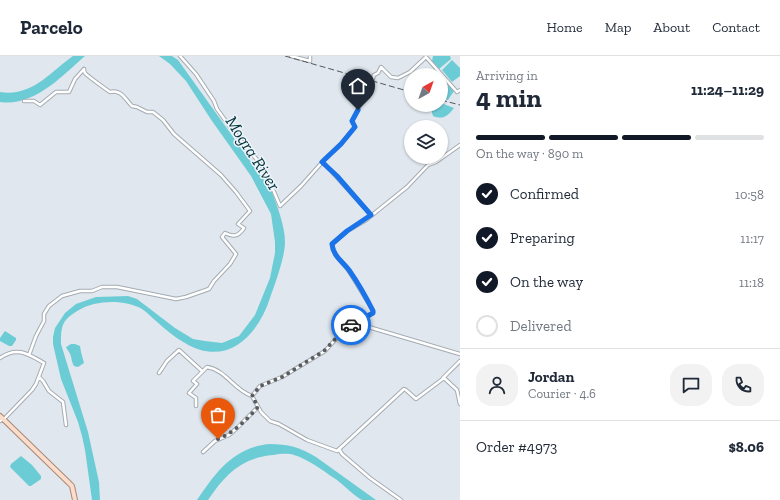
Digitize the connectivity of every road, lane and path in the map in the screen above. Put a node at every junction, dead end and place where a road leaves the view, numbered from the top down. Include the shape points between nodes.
1 (180, 56) edge
2 (291, 56) edge
3 (310, 56) edge
4 (460, 90) edge
5 (24, 101) dead end
6 (460, 145) edge
7 (322, 162) junction
8 (371, 215) junction
9 (354, 323) junction
10 (460, 354) edge
11 (29, 355) junction
12 (0, 358) edge
13 (460, 361) edge
14 (202, 371) junction
15 (159, 373) dead end
16 (39, 377) junction
17 (443, 378) junction
18 (252, 396) junction
19 (460, 404) edge
20 (196, 406) dead end
21 (258, 407) junction
22 (0, 416) edge
23 (2, 420) edge
24 (66, 425) dead end
25 (339, 449) junction
26 (203, 452) dead end
27 (75, 500) edge
28 (401, 500) edge

1 - 7 street via 196,74 236,135 264,168 280,206
2 - 3 street via 310,61
4 - 7 street via 457,92 426,57 410,72 398,78 391,77 381,67 380,72 374,75 352,121 355,127
5 - 11 street via 40,104 56,92 69,92 75,79 84,69 85,73 103,88 121,93 132,106 153,112 163,120 174,134 221,175 250,212 238,224 244,228 241,233 232,236 224,233 222,237 236,254 209,289 176,299 117,287 102,287 62,296 49,306 44,314 44,321
6 - 8 street via 428,165 407,187
7 - 8 street
8 - 9 street via 332,244 333,250 349,270 373,311
9 - 10 street
9 - 18 street via 324,351 282,377 260,386
11 - 12 street via 17,351
11 - 16 street via 44,363
13 - 17 street
14 - 15 street via 179,350
14 - 18 street via 207,366 216,369 241,391
14 - 20 street via 193,381 197,384 189,393 196,398
16 - 23 street via 32,390
16 - 24 street via 49,391 63,402
17 - 19 street via 457,390
17 - 25 street via 416,399 403,390
18 - 21 street
21 - 25 street via 270,421 307,440 335,451
21 - 26 street via 238,428 215,441
22 - 23 main road
23 - 27 main road via 72,486
25 - 28 street via 370,478

